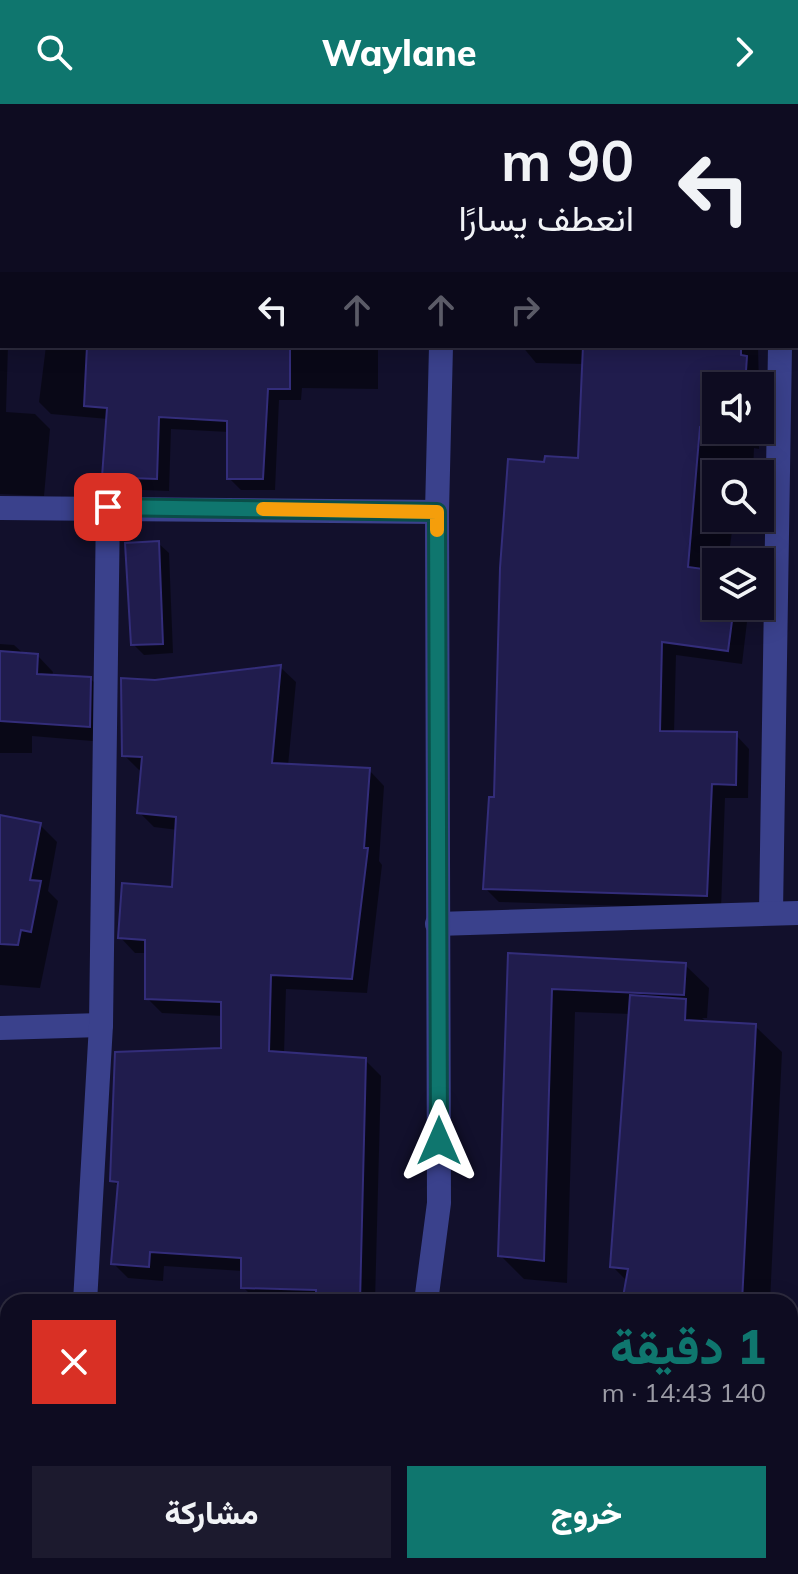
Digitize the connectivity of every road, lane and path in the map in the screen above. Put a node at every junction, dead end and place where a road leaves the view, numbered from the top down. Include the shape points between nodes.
1 (441, 348) edge
2 (780, 348) edge
3 (108, 507) junction
4 (0, 508) edge
5 (437, 512) junction
6 (771, 912) junction
7 (798, 913) edge
8 (437, 924) junction
9 (101, 1025) junction
10 (0, 1028) edge
11 (85, 1294) edge
12 (427, 1294) edge

1 - 5 street
2 - 6 street
3 - 4 street
3 - 5 street
3 - 9 street
5 - 8 street
6 - 7 street
6 - 8 street
8 - 12 street via 439,1203
9 - 10 street
9 - 11 street

